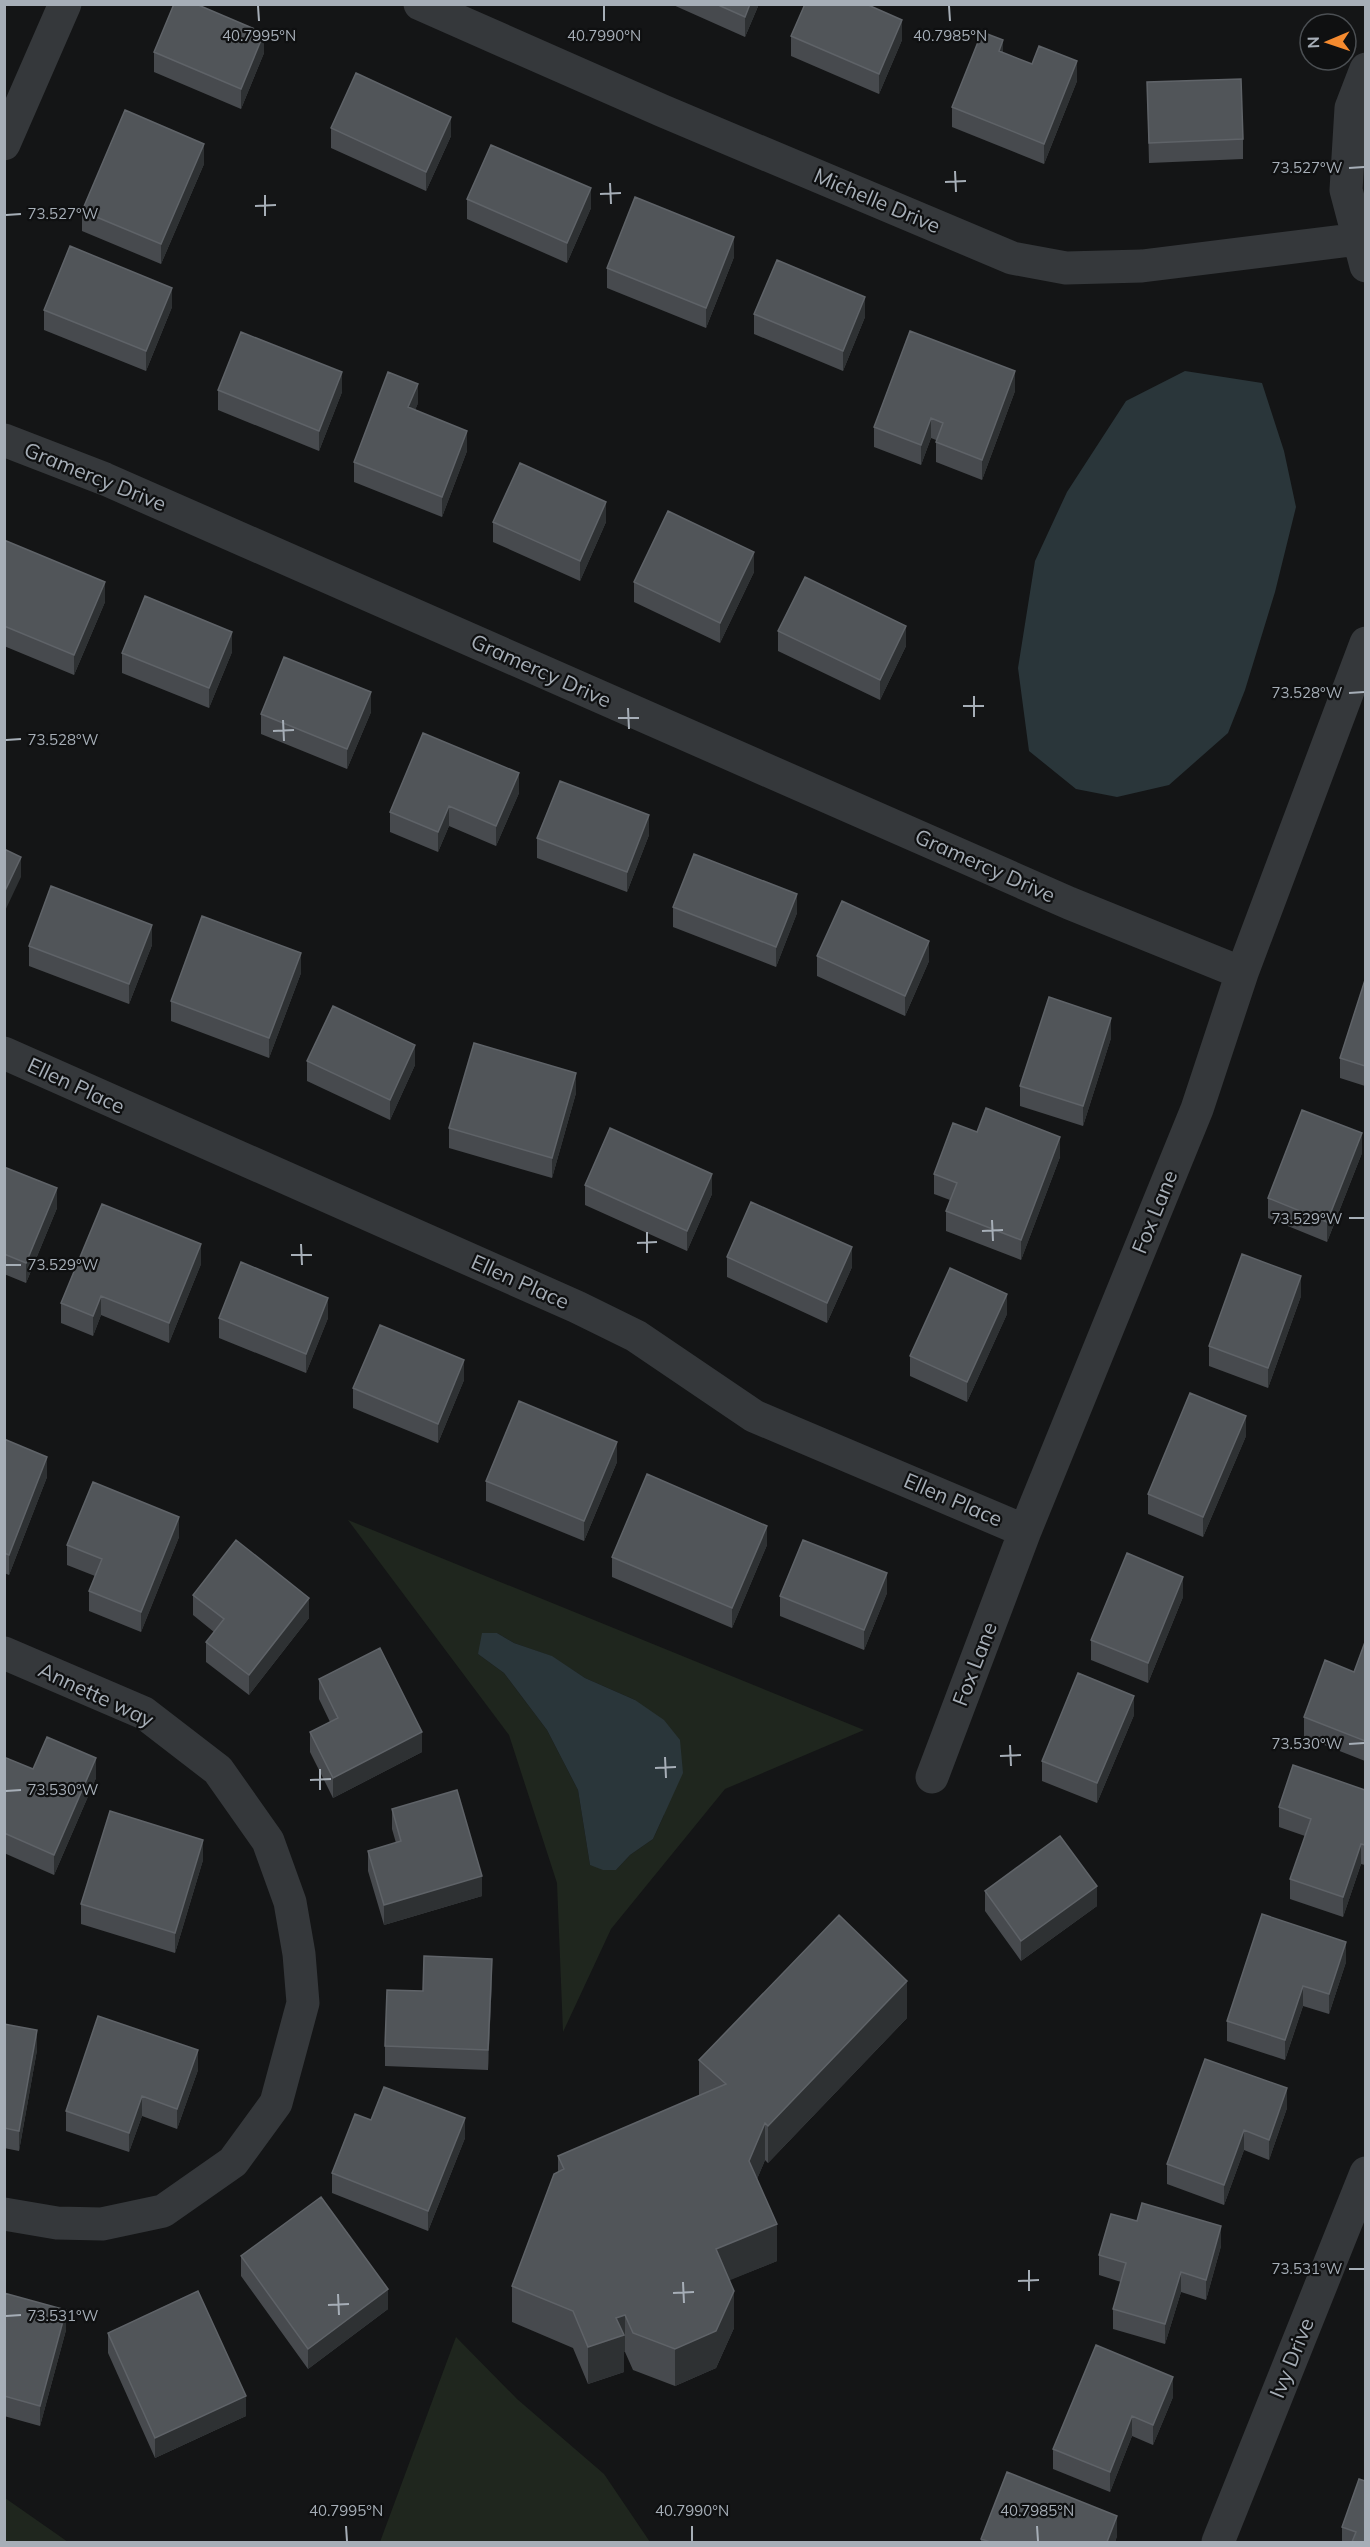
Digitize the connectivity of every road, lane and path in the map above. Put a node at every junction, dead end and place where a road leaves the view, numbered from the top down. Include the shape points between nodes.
1 (65, 4) edge
2 (420, 4) edge
3 (1365, 69) edge
4 (4, 144) edge
5 (1362, 252) edge
6 (4, 440) edge
7 (1365, 643) edge
8 (1242, 973) junction
9 (4, 1053) edge
10 (1025, 1531) junction
11 (4, 1653) edge
12 (932, 1777) dead end
13 (1365, 2173) edge
14 (4, 2214) edge
15 (1218, 2542) edge

1 - 4 street
2 - 5 street, Michelle Drive via 1012,258 1066,268
3 - 5 street via 1351,108 1346,190
6 - 8 street, Gramercy Drive via 105,479 1069,903
7 - 8 street, Fox Lane
8 - 10 street, Fox Lane via 1197,1109
9 - 10 street, Ellen Place via 577,1307 636,1336 754,1416
10 - 12 street, Fox Lane
11 - 14 street, Annette way via 144,1713 218,1770 268,1841 291,1902 303,2004 276,2103 233,2162 163,2211 102,2224 57,2223
13 - 15 street, Ivy Drive

